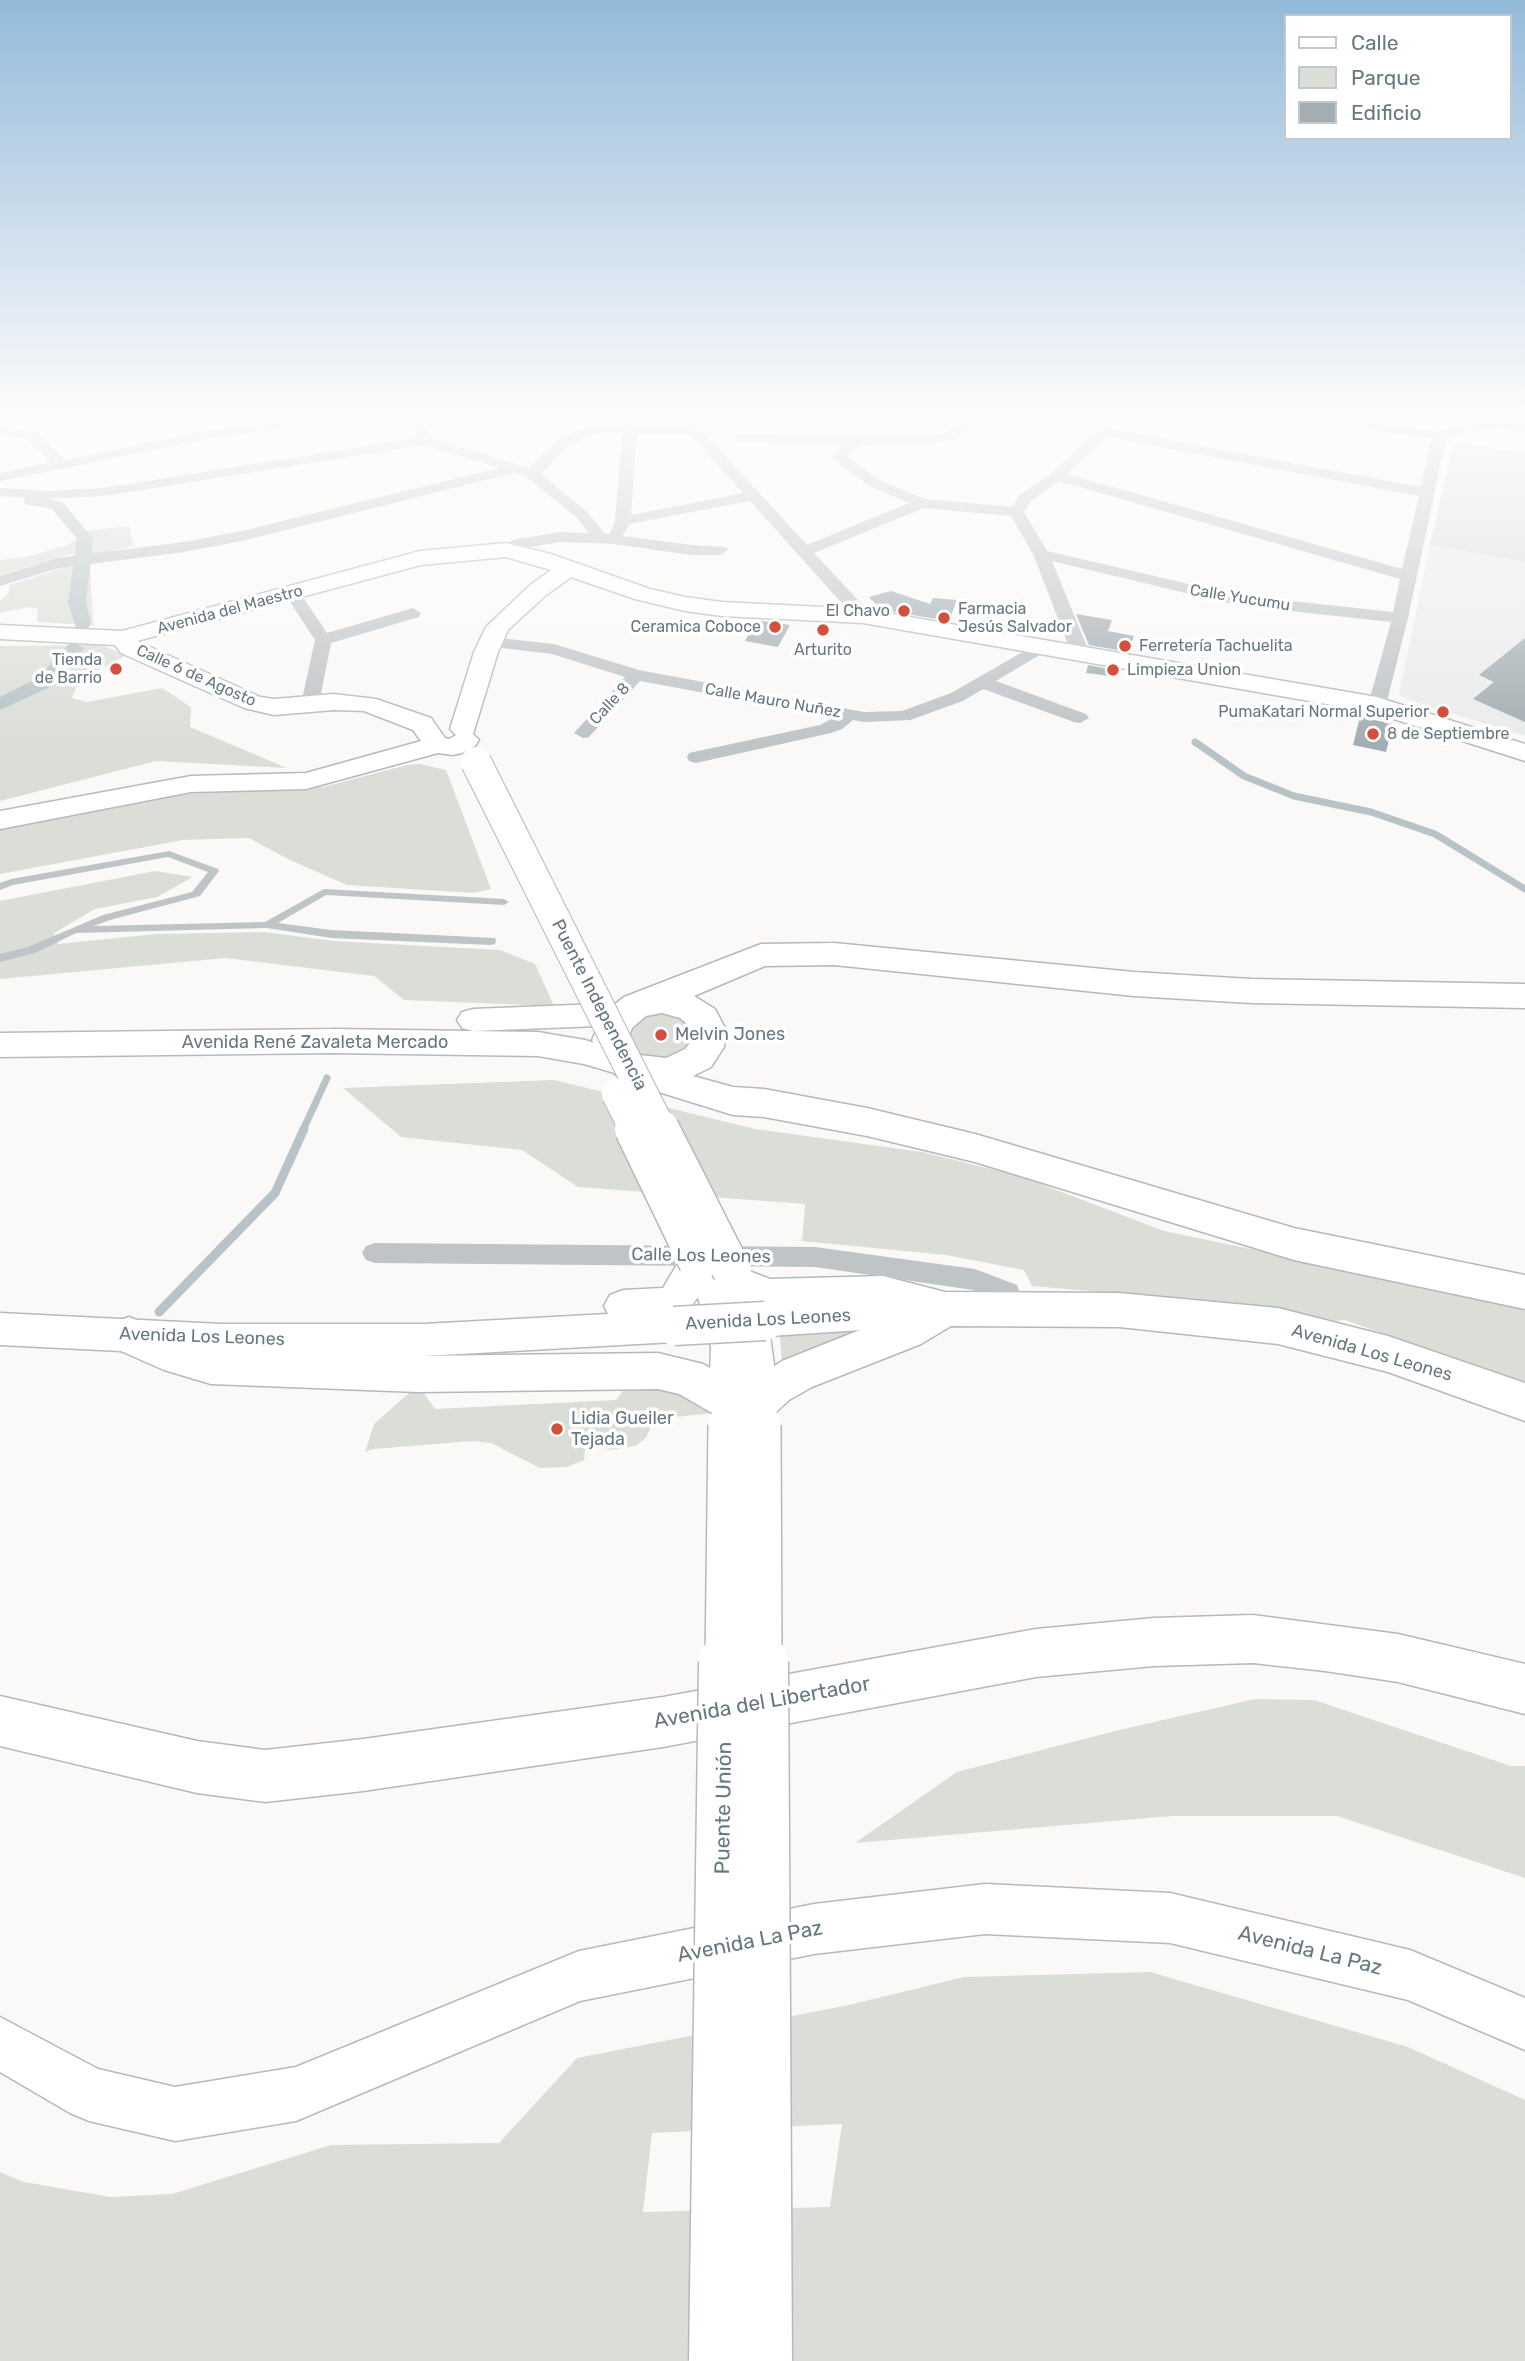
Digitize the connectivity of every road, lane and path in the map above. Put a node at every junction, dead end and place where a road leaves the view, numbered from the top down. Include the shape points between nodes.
1 (291, 523) edge
2 (590, 523) edge
3 (621, 523) edge
4 (777, 523) edge
5 (873, 523) edge
6 (1023, 523) edge
7 (1223, 523) edge
8 (1420, 523) edge
9 (606, 538) junction
10 (506, 550) junction
11 (720, 550) dead end
12 (803, 552) junction
13 (1041, 554) junction
14 (568, 568) junction
15 (1408, 576) junction
16 (0, 581) edge
17 (292, 593) junction
18 (413, 613) dead end
19 (863, 615) junction
20 (1400, 618) junction
21 (0, 632) edge
22 (122, 638) junction
23 (323, 640) junction
24 (491, 642) junction
25 (1042, 646) junction
26 (1080, 652) junction
27 (636, 675) junction
28 (984, 682) junction
29 (310, 704) junction
30 (1377, 705) junction
31 (848, 715) junction
32 (1080, 718) dead end
33 (583, 733) dead end
34 (453, 746) junction
35 (1525, 753) edge
36 (696, 757) dead end
37 (0, 820) edge
38 (0, 887) edge
39 (504, 902) dead end
40 (267, 925) junction
41 (74, 930) junction
42 (491, 941) dead end
43 (792, 954) junction
44 (0, 958) edge
45 (1525, 996) edge
46 (634, 1009) junction
47 (0, 1022) edge
48 (707, 1036) junction
49 (0, 1045) edge
50 (641, 1069) junction
51 (764, 1103) junction
52 (375, 1253) dead end
53 (724, 1273) junction
54 (1525, 1292) edge
55 (1012, 1307) junction
56 (945, 1309) junction
57 (0, 1329) edge
58 (129, 1335) junction
59 (256, 1340) junction
60 (1525, 1402) edge
61 (744, 1413) junction
62 (1525, 1689) edge
63 (0, 1721) edge
64 (1525, 2024) edge
65 (0, 2043) edge
66 (717, 2361) edge
67 (764, 2361) edge

1 - 16 street via 184,547 57,563
2 - 9 street
3 - 9 street
4 - 12 street
5 - 12 street
6 - 13 street
7 - 15 street
8 - 15 street
9 - 10 street via 560,537
9 - 11 street
10 - 14 main road, Avenida del Maestro
10 - 17 main road, Avenida del Maestro via 420,558
12 - 19 street
13 - 20 street, Calle Yucumu via 1236,600
13 - 26 street
14 - 19 main road, Avenida del Maestro via 685,604
14 - 24 main road via 512,613
15 - 20 street
17 - 22 main road, Avenida del Maestro
17 - 23 street
18 - 23 street
19 - 25 main road, Avenida del Maestro
20 - 30 street
21 - 22 main road, Avenida del Maestro
22 - 29 main road, Calle 6 de Agosto via 130,648 253,703 274,707
23 - 29 street
24 - 27 street, Calle Mauro Nuñez via 554,649
24 - 34 main road
25 - 26 main road, Avenida del Maestro
25 - 28 street, Calle Mauro Nuñez
26 - 30 main road, Avenida del Maestro
27 - 31 street, Calle Mauro Nuñez
27 - 33 street, Calle 8
28 - 31 street, Calle Mauro Nuñez via 904,716
28 - 32 street
29 - 34 main road, Calle 6 de Agosto via 367,704 422,724
30 - 35 main road, Avenida del Maestro
31 - 36 street via 825,729
34 - 37 main road via 306,781 191,784
34 - 53 main road, Puente Independencia, bridge
38 - 41 lane via 11,881 169,854 214,871 196,894
39 - 40 lane via 324,892
40 - 41 lane
40 - 42 lane via 331,934
41 - 44 lane
43 - 45 main road via 1212,989
43 - 46 main road via 761,955
43 - 48 main road via 728,987 714,1007
46 - 47 main road, Avenida René Zavaleta Mercado via 495,1020
46 - 48 main road via 678,1003 692,1009
46 - 50 main road via 615,1022 610,1041 619,1058
48 - 50 main road via 698,1058 686,1066
48 - 51 main road via 723,1072
49 - 50 main road, Avenida René Zavaleta Mercado via 538,1044
50 - 51 main road via 733,1101
51 - 54 main road via 975,1148 1294,1244
52 - 55 street, Calle Los Leones via 815,1258 975,1280 1008,1293
53 - 56 main road via 755,1293 783,1297 883,1293
53 - 59 main road via 664,1303 416,1321 287,1324
53 - 61 main road, Puente Unión via 748,1305
55 - 56 main road, Avenida Los Leones
55 - 60 main road, Avenida Los Leones via 1119,1310 1278,1326 1388,1354
56 - 59 main road, Avenida Los Leones, bridge via 424,1340
56 - 61 main road via 906,1332 797,1374
57 - 58 main road, Avenida Los Leones
58 - 59 main road, Avenida Los Leones
58 - 61 main road via 211,1366 418,1374 658,1371 688,1377
61 - 66 main road, Puente Unión, bridge
61 - 67 main road, Puente Unión, bridge
62 - 63 main road, Avenida del Libertador via 1398,1658 1325,1647 1253,1639 1154,1642 1036,1653 663,1722 265,1776 197,1767
64 - 65 main road, Avenida La Paz via 1410,1975 1170,1918 985,1909 814,1929 579,1976 296,2094 175,2114 89,2094

